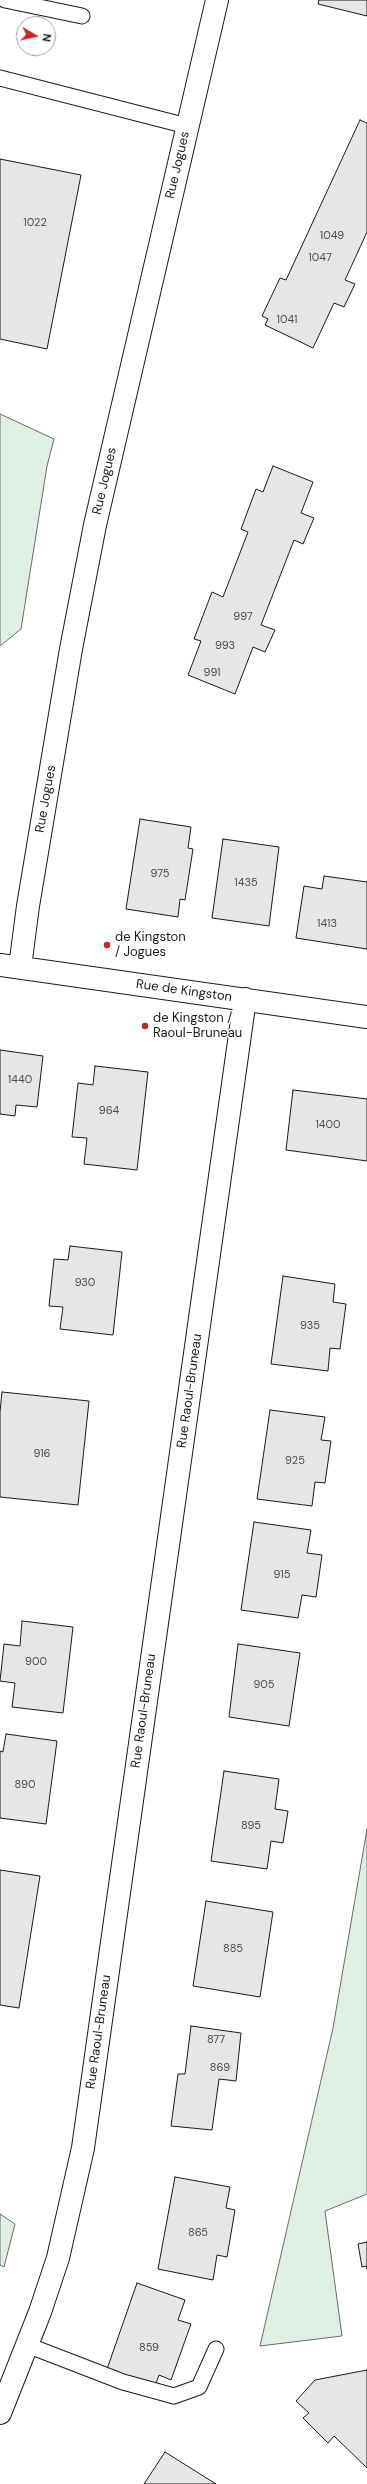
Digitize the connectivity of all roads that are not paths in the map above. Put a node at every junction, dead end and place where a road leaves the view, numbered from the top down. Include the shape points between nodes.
1 (5, 0) edge
2 (217, 0) edge
3 (82, 16) dead end
4 (0, 78) edge
5 (187, 126) junction
6 (10, 966) edge
7 (245, 999) junction
8 (367, 1017) edge
9 (27, 2345) junction
10 (216, 2349) dead end
11 (0, 2413) edge

1 - 3 lane
2 - 5 street, Rue Jogues
4 - 5 lane
5 - 6 street, Rue Jogues via 95,525 71,649 28,906
6 - 7 street, Rue de Kingston
7 - 8 street, Rue de Kingston
7 - 9 street, Rue Raoul-Bruneau via 83,2148 58,2258
9 - 10 lane via 123,2382 174,2396 199,2387
9 - 11 street, Rue Raoul-Bruneau

